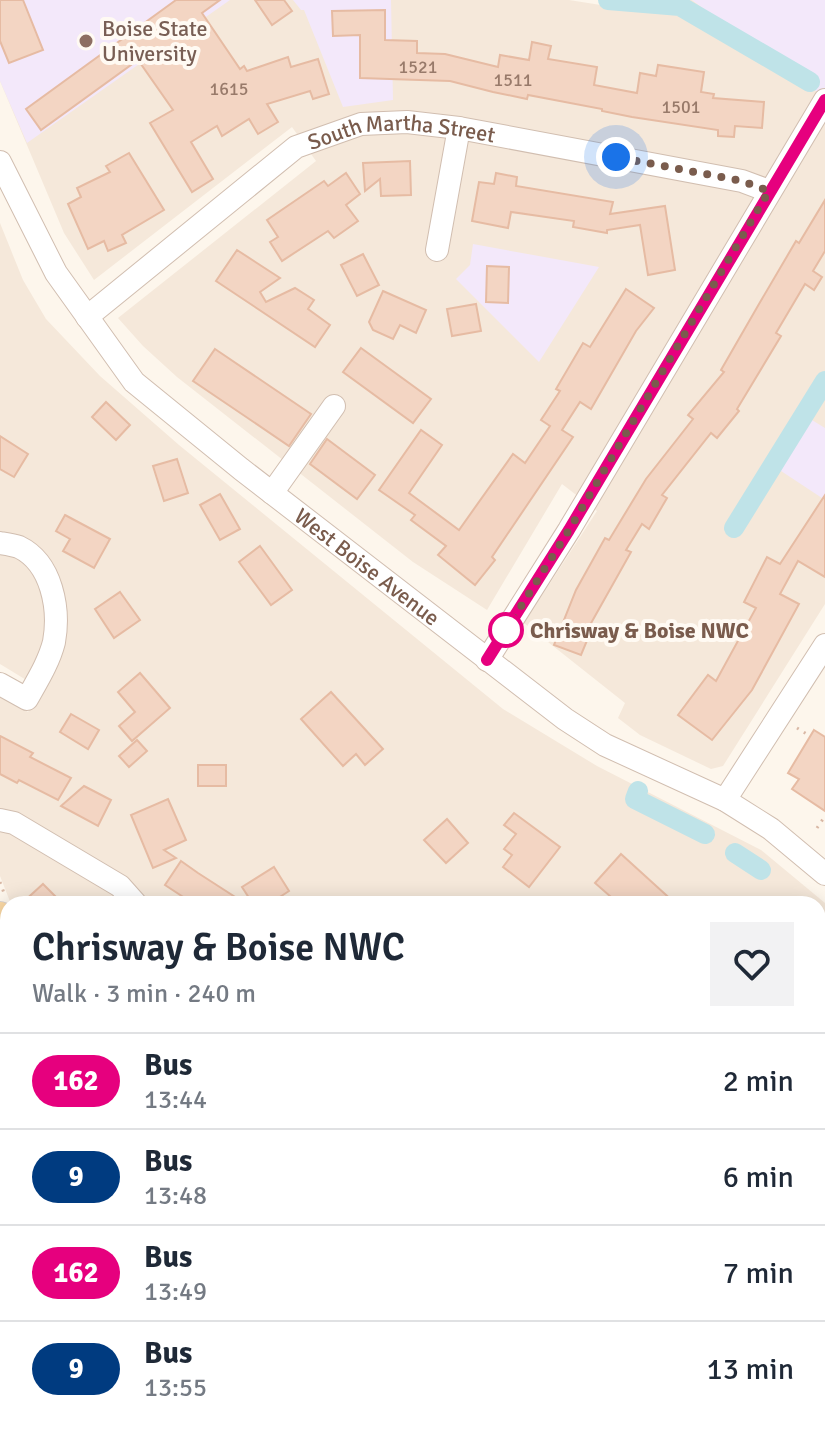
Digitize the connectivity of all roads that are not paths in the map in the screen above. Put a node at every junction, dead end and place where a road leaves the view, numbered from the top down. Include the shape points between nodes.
1 (825, 100) edge
2 (459, 128) junction
3 (0, 162) edge
4 (769, 191) junction
5 (437, 250) dead end
6 (87, 317) junction
7 (334, 406) dead end
8 (272, 493) junction
9 (0, 543) edge
10 (825, 645) edge
11 (487, 660) junction
12 (0, 684) edge
13 (725, 800) junction
14 (0, 820) edge
15 (825, 874) edge
16 (129, 896) edge

1 - 4 street
2 - 4 street, South Martha Street via 742,181
2 - 5 street
2 - 6 street, South Martha Street via 361,124 296,147
3 - 6 street, West Boise Avenue via 56,273
4 - 11 street
6 - 8 street, West Boise Avenue via 134,382
7 - 8 street
8 - 11 street, West Boise Avenue
9 - 12 street via 19,547 40,565 49,580 56,622 48,660 27,699
10 - 13 street
11 - 13 street, West Boise Avenue via 605,745
13 - 15 street, West Boise Avenue via 771,829
14 - 16 street via 14,823

